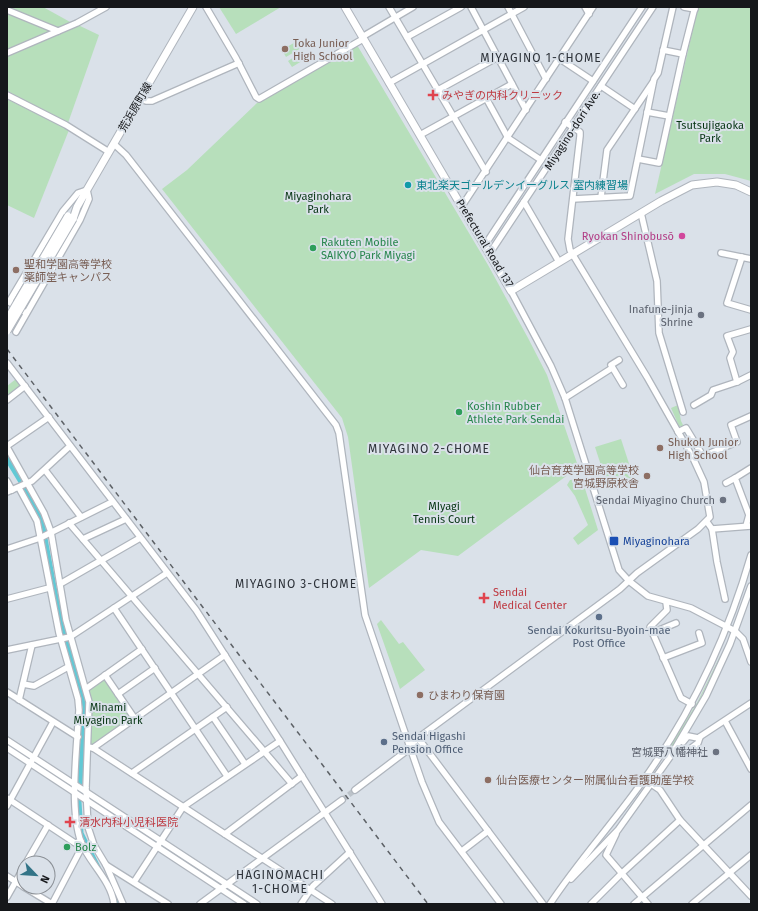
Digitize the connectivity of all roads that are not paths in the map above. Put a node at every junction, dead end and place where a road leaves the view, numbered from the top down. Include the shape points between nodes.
1 (106, 7) edge
2 (193, 7) edge
3 (206, 7) edge
4 (345, 7) edge
5 (388, 7) edge
6 (413, 7) edge
7 (461, 7) edge
8 (471, 7) edge
9 (508, 7) edge
10 (524, 7) edge
11 (585, 7) edge
12 (594, 7) edge
13 (642, 7) edge
14 (653, 7) edge
15 (673, 7) edge
16 (684, 7) edge
17 (695, 8) edge
18 (7, 10) edge
19 (511, 14) junction
20 (589, 14) junction
21 (395, 18) junction
22 (484, 30) junction
23 (58, 31) junction
24 (407, 37) junction
25 (363, 38) junction
26 (663, 50) junction
27 (7, 54) edge
28 (682, 54) junction
29 (498, 57) junction
30 (560, 59) junction
31 (239, 63) junction
32 (422, 63) junction
33 (546, 79) junction
34 (654, 79) junction
35 (593, 81) junction
36 (389, 83) junction
37 (512, 84) junction
38 (601, 86) junction
39 (438, 90) junction
40 (7, 95) edge
41 (486, 98) junction
42 (140, 99) junction
43 (635, 108) junction
44 (526, 110) junction
45 (647, 112) junction
46 (453, 116) junction
47 (669, 116) junction
48 (566, 122) junction
49 (574, 128) junction
50 (420, 135) junction
51 (508, 138) junction
52 (114, 144) junction
53 (109, 152) junction
54 (638, 159) junction
55 (541, 160) junction
56 (486, 172) junction
57 (87, 190) junction
58 (751, 192) edge
59 (601, 197) junction
60 (573, 199) junction
61 (524, 202) junction
62 (462, 206) junction
63 (641, 214) junction
64 (70, 217) junction
65 (485, 245) junction
66 (490, 253) junction
67 (721, 253) dead end
68 (571, 255) junction
69 (742, 257) junction
70 (751, 259) edge
71 (559, 262) junction
72 (512, 291) junction
73 (8, 303) edge
74 (751, 310) edge
75 (26, 313) junction
76 (7, 320) edge
77 (751, 329) edge
78 (7, 331) edge
79 (16, 332) dead end
80 (619, 360) dead end
81 (7, 363) edge
82 (612, 368) junction
83 (751, 375) edge
84 (737, 382) junction
85 (623, 385) dead end
86 (25, 386) junction
87 (565, 398) junction
88 (7, 400) edge
89 (694, 405) dead end
90 (683, 412) dead end
91 (751, 416) edge
92 (49, 417) junction
93 (678, 432) junction
94 (7, 446) edge
95 (70, 446) junction
96 (751, 468) edge
97 (45, 470) junction
98 (735, 478) junction
99 (7, 481) edge
100 (29, 483) junction
101 (726, 483) dead end
102 (19, 488) junction
103 (10, 491) edge
104 (112, 502) junction
105 (81, 517) junction
106 (126, 519) junction
107 (707, 522) junction
108 (69, 523) junction
109 (748, 526) edge
110 (712, 529) junction
111 (45, 535) junction
112 (140, 538) junction
113 (83, 539) junction
114 (7, 549) edge
115 (751, 555) edge
116 (102, 560) junction
117 (167, 574) junction
118 (628, 581) junction
119 (60, 584) junction
120 (751, 586) edge
121 (49, 588) junction
122 (133, 596) junction
123 (7, 599) edge
124 (725, 599) dead end
125 (666, 602) junction
126 (114, 608) junction
127 (676, 623) dead end
128 (726, 627) junction
129 (735, 631) junction
130 (652, 633) junction
131 (699, 633) dead end
132 (65, 638) junction
133 (32, 645) junction
134 (142, 649) junction
135 (7, 650) edge
136 (226, 656) junction
137 (663, 658) junction
138 (751, 662) edge
139 (68, 667) junction
140 (155, 668) junction
141 (199, 674) junction
142 (105, 675) junction
143 (23, 684) junction
144 (87, 688) junction
145 (7, 692) edge
146 (172, 693) junction
147 (118, 694) junction
148 (706, 696) junction
149 (19, 700) junction
150 (751, 703) edge
151 (692, 704) junction
152 (227, 707) junction
153 (212, 717) junction
154 (135, 719) junction
155 (725, 721) junction
156 (53, 722) junction
157 (196, 729) junction
158 (78, 737) junction
159 (700, 737) junction
160 (418, 738) junction
161 (7, 740) edge
162 (280, 741) junction
163 (91, 747) junction
164 (410, 747) junction
165 (7, 748) edge
166 (265, 751) junction
167 (686, 752) dead end
168 (34, 757) junction
169 (670, 757) junction
170 (31, 764) junction
171 (245, 764) junction
172 (751, 769) edge
173 (132, 773) junction
174 (227, 776) junction
175 (302, 776) junction
176 (644, 779) junction
177 (75, 784) junction
178 (292, 784) junction
179 (652, 784) junction
180 (355, 790) tunnel mouth
181 (86, 792) junction
182 (75, 793) junction
183 (9, 799) edge
184 (342, 800) tunnel mouth
185 (87, 801) junction
186 (751, 805) edge
187 (7, 806) edge
188 (183, 806) junction
189 (325, 812) junction
190 (680, 820) junction
191 (48, 825) junction
192 (618, 830) junction
193 (488, 831) junction
194 (225, 834) junction
195 (161, 841) junction
196 (82, 843) junction
197 (703, 844) junction
198 (157, 847) junction
199 (462, 851) junction
200 (350, 852) junction
201 (31, 855) edge
202 (751, 855) edge
203 (262, 859) junction
204 (106, 865) junction
205 (730, 873) junction
206 (621, 874) junction
207 (7, 876) edge
208 (15, 882) joint
209 (134, 882) junction
210 (228, 885) junction
211 (222, 889) junction
212 (310, 890) junction
213 (560, 890) junction
214 (37, 895) edge
215 (751, 896) edge
216 (7, 897) edge
217 (642, 897) junction
218 (552, 903) edge
219 (52, 904) edge
220 (114, 904) edge
221 (123, 904) edge
222 (168, 904) edge
223 (200, 904) edge
224 (244, 904) edge
225 (257, 904) edge
226 (301, 904) edge
227 (332, 904) edge
228 (382, 904) edge
229 (501, 904) edge
230 (543, 904) edge
231 (591, 904) edge
232 (634, 904) edge
233 (648, 904) edge
234 (692, 904) edge

1 - 23 street
2 - 42 main road, 荒浜原町線
3 - 31 street
4 - 25 main road, Prefectural Road 137
5 - 21 street
6 - 21 street
7 - 24 street
8 - 22 street
9 - 19 street
10 - 19 street
11 - 20 street
12 - 20 street
13 - 35 street, Miyagino-dori Ave.
14 - 38 street, Miyagino-dori Ave.
15 - 26 street
16 - 17 street
17 - 28 street
18 - 23 street
19 - 22 street
19 - 33 street
20 - 30 street
21 - 24 street
21 - 25 street
22 - 29 street
22 - 32 street
23 - 27 street
24 - 32 street
25 - 31 street via 261,99 256,97
25 - 36 main road, Prefectural Road 137
26 - 28 street
26 - 34 street
28 - 47 street
29 - 37 street
29 - 39 street
30 - 33 street
30 - 35 street
31 - 42 street via 152,101
32 - 36 street
32 - 39 street
33 - 44 street
34 - 43 street
34 - 45 street
35 - 48 street, Miyagino-dori Ave.
36 - 50 main road, Prefectural Road 137
37 - 41 street
37 - 44 street
38 - 43 street
38 - 49 street, Miyagino-dori Ave.
39 - 46 street
40 - 53 street via 66,125
41 - 46 street
41 - 51 street
42 - 52 main road, 荒浜原町線
43 - 59 street via 607,150
44 - 51 street
45 - 47 street
45 - 54 street
46 - 50 street
46 - 56 street
47 - 54 street via 659,163
48 - 49 street
48 - 55 street, Miyagino-dori Ave.
49 - 60 street via 580,132 580,136
49 - 61 street, Miyagino-dori Ave.
50 - 62 main road, Prefectural Road 137
51 - 55 street
51 - 56 street
52 - 53 main road, 荒浜原町線
52 - 164 street via 126,155 336,425 365,615
53 - 57 main road, 荒浜原町線
54 - 59 street via 630,196
55 - 65 street, Miyagino-dori Ave.
56 - 62 street
57 - 64 main road, 荒浜原町線
57 - 73 street via 78,193 62,211
57 - 75 street via 89,199 80,220
58 - 63 main road, Prefectural Road 137 via 726,183 702,183 676,192
59 - 60 street
60 - 68 street via 568,239
61 - 66 street, Miyagino-dori Ave.
61 - 71 street
62 - 65 main road, Prefectural Road 137
63 - 68 main road, Prefectural Road 137
63 - 90 street via 657,281 659,333
64 - 76 main road, 荒浜原町線, bridge
64 - 78 main road, 荒浜原町線, bridge
65 - 66 main road, Prefectural Road 137
66 - 72 main road, Prefectural Road 137
67 - 69 street
68 - 71 main road, Prefectural Road 137
68 - 93 street
69 - 70 street
69 - 74 street via 728,303
71 - 72 main road, Prefectural Road 137
72 - 87 street via 548,359
73 - 75 street
75 - 79 street
77 - 84 street via 727,336
80 - 82 street via 611,365
81 - 86 street
82 - 85 street
82 - 87 street
83 - 84 street
84 - 89 street via 713,390 711,395
86 - 88 street
86 - 92 street
87 - 118 street via 620,570
91 - 93 street via 731,426 737,442 703,456 686,428
92 - 94 street
92 - 95 street
93 - 107 street via 704,482 710,513
94 - 100 street
95 - 97 street
95 - 104 street
96 - 98 street
97 - 100 street
97 - 105 street
98 - 101 street
98 - 109 street via 749,515
99 - 103 street
100 - 102 street
100 - 111 street via 44,513
102 - 103 street
102 - 111 street
104 - 105 street
104 - 106 street
105 - 108 street
106 - 112 street
106 - 113 street
107 - 110 street
107 - 118 street
108 - 111 street
108 - 113 street
109 - 110 street
110 - 124 street
111 - 114 street
111 - 119 street
111 - 121 street
112 - 116 street
112 - 117 street
113 - 116 street
115 - 128 street
116 - 119 street
116 - 122 street
117 - 122 street
117 - 136 street via 196,610
118 - 125 street via 648,596
118 - 160 street
119 - 132 street
120 - 129 street
121 - 123 street
121 - 132 street
122 - 126 street
122 - 141 street
125 - 128 street via 691,608
125 - 130 street via 667,610 650,627
126 - 132 street
126 - 134 street
127 - 130 street
128 - 129 street
128 - 151 street
129 - 138 street via 743,639
129 - 148 street
130 - 137 street
131 - 137 street via 702,643
132 - 133 street
132 - 139 street
132 - 144 street
133 - 135 street
133 - 143 street
134 - 140 street
134 - 142 street
136 - 141 street
136 - 162 street
137 - 151 street via 680,698
139 - 143 street via 34,686
139 - 158 street via 78,699
140 - 146 street
140 - 147 street
141 - 146 street
141 - 152 street
142 - 144 street
142 - 147 street
143 - 149 street
144 - 163 street
145 - 149 street
146 - 154 street
146 - 157 street
147 - 154 street
148 - 159 street via 692,729 692,733
148 - 169 street
149 - 156 street
150 - 155 street
151 - 176 street
152 - 153 street
152 - 166 street
153 - 157 street
153 - 171 street
154 - 163 street
155 - 159 street
155 - 172 street
156 - 158 street
156 - 168 street
157 - 173 street
157 - 174 street
158 - 177 street
159 - 167 street via 698,743
159 - 169 street via 688,736
160 - 164 street
160 - 193 street
161 - 168 street
162 - 166 street
162 - 175 street
163 - 173 street
163 - 181 street
164 - 180 street
164 - 199 street via 439,822
165 - 170 street
166 - 171 street
166 - 178 street
168 - 170 street
168 - 177 street
169 - 179 street
170 - 182 street
170 - 183 street
171 - 174 street
173 - 188 street
174 - 188 street
175 - 178 street
175 - 189 street
176 - 179 street
176 - 213 street
177 - 181 street
177 - 182 street
178 - 194 street
179 - 190 street via 660,790
179 - 192 street
181 - 185 street
181 - 195 street
182 - 185 street
182 - 196 street via 78,833
183 - 187 street
183 - 191 street
184 - 189 street
185 - 198 street
185 - 204 street via 90,837
186 - 197 street
188 - 194 street
188 - 195 street
189 - 200 street
189 - 203 street
190 - 197 street
190 - 206 street
191 - 196 street via 75,843
191 - 201 street
192 - 206 street via 606,855
192 - 213 street
193 - 199 street
193 - 230 street
194 - 203 street
195 - 198 street
195 - 210 street
196 - 219 street
196 - 220 street via 110,890
197 - 205 street
197 - 217 street
198 - 209 street
198 - 211 street
199 - 229 street
200 - 212 street
200 - 228 street
202 - 205 street
203 - 210 street
203 - 212 street
204 - 209 street
204 - 221 street
205 - 215 street
205 - 234 street
206 - 217 street
206 - 231 street
207 - 208 street
208 - 216 street
209 - 222 street
210 - 211 street
210 - 225 street
211 - 223 street
211 - 224 street
212 - 226 street
212 - 227 street
213 - 218 street
214 - 219 street
217 - 232 street
217 - 233 street

